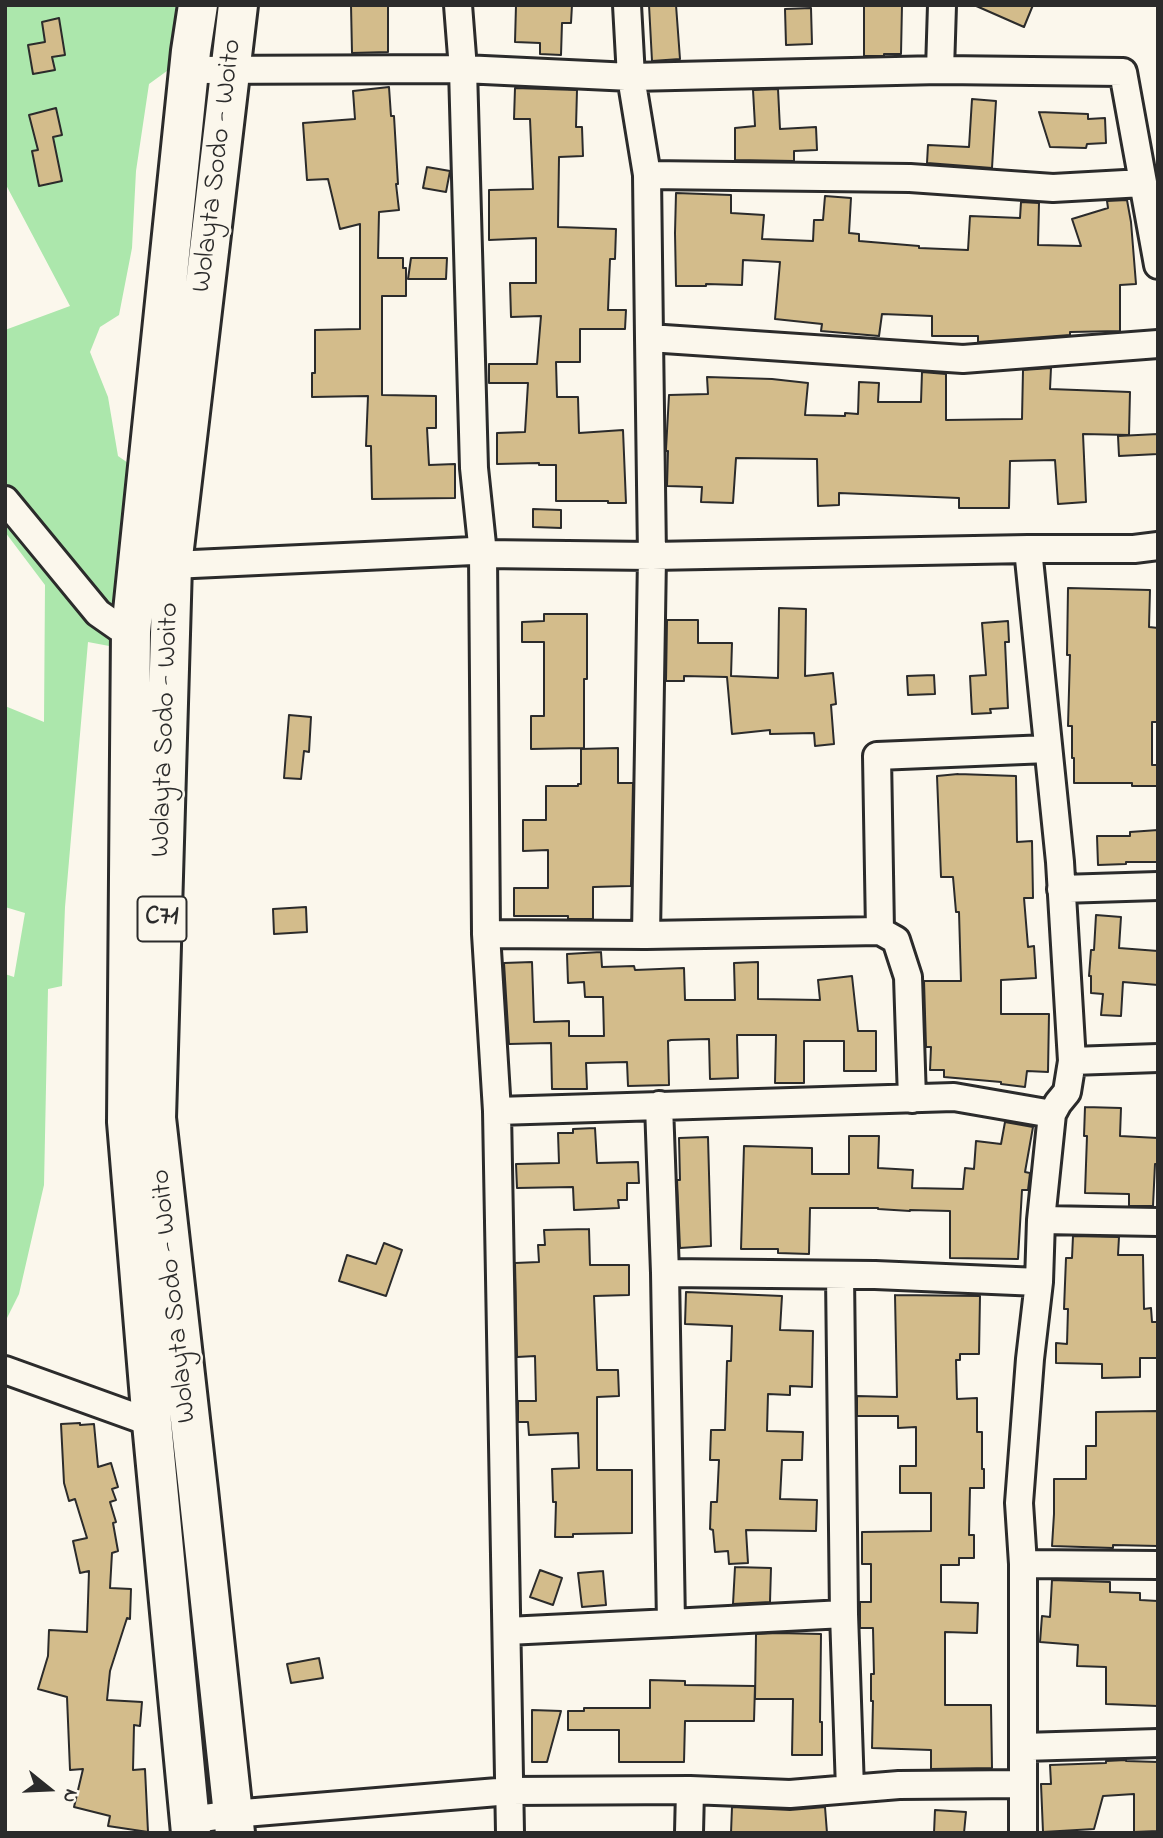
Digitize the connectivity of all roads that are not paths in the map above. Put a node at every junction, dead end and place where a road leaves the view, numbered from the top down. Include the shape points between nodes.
1 (198, 5) edge
2 (238, 5) edge
3 (458, 5) edge
4 (627, 5) edge
5 (942, 5) edge
6 (463, 69) junction
7 (189, 70) junction
8 (230, 70) junction
9 (940, 70) junction
10 (631, 77) junction
11 (647, 175) junction
12 (1143, 183) junction
13 (1158, 265) edge
14 (649, 338) junction
15 (1158, 344) edge
16 (5, 500) edge
17 (1158, 546) edge
18 (1028, 549) junction
19 (483, 554) junction
20 (652, 556) junction
21 (172, 565) junction
22 (131, 631) junction
23 (1048, 749) junction
24 (1158, 886) edge
25 (1061, 889) junction
26 (880, 931) junction
27 (486, 934) junction
28 (646, 935) junction
29 (1158, 1058) edge
30 (1072, 1061) junction
31 (912, 1099) junction
32 (659, 1105) junction
33 (497, 1111) junction
34 (1052, 1114) junction
35 (1041, 1220) junction
36 (1158, 1222) edge
37 (665, 1273) junction
38 (840, 1275) junction
39 (1039, 1282) junction
40 (5, 1370) edge
41 (152, 1423) junction
42 (1023, 1564) junction
43 (1158, 1565) edge
44 (844, 1614) junction
45 (671, 1623) junction
46 (507, 1631) junction
47 (1158, 1743) edge
48 (1023, 1747) junction
49 (1023, 1784) junction
50 (850, 1789) junction
51 (690, 1790) junction
52 (510, 1791) junction
53 (234, 1823) edge
54 (191, 1826) edge
55 (510, 1833) edge
56 (689, 1833) edge
57 (1023, 1833) edge

1 - 7 highway, Wolayta Sodo - Woito / C71
2 - 8 highway, Wolayta Sodo - Woito / C71
3 - 6 street
4 - 10 street
5 - 9 street
6 - 8 street
6 - 10 street
6 - 19 street via 474,468
7 - 8 street
7 - 22 highway, Wolayta Sodo - Woito / C71
8 - 21 highway, Wolayta Sodo - Woito / C71
9 - 10 street
9 - 12 street via 1124,72
10 - 11 street
11 - 12 street via 910,178 1053,188
11 - 14 street
12 - 13 street
14 - 15 street via 963,359
14 - 20 street
16 - 22 street via 98,613
17 - 18 street
18 - 20 street
18 - 23 street
19 - 20 street
19 - 21 street
19 - 27 street
20 - 28 street
21 - 53 highway, Wolayta Sodo - Woito / C71 via 156,1118
22 - 41 highway, Wolayta Sodo - Woito / C71 via 127,1122
23 - 25 street
23 - 26 street via 877,755
24 - 25 street
25 - 30 street
26 - 28 street
26 - 31 street via 896,940 908,977
27 - 28 street
27 - 33 street
29 - 30 street
30 - 34 street via 1068,1092
31 - 32 street
31 - 34 street via 954,1097
32 - 33 street
32 - 37 street
33 - 46 street
34 - 35 street
35 - 36 street
35 - 39 street
37 - 38 street
37 - 45 street
38 - 39 street
38 - 44 street
39 - 42 street via 1019,1503
40 - 41 street
41 - 54 highway, Wolayta Sodo - Woito / C71
42 - 43 street
42 - 48 street
44 - 45 street
44 - 50 street
45 - 46 street
46 - 52 street
47 - 48 street
48 - 49 street
49 - 50 street
49 - 57 street
50 - 51 street via 790,1794
51 - 52 street
51 - 56 street
52 - 53 street
52 - 55 street
53 - 54 street

